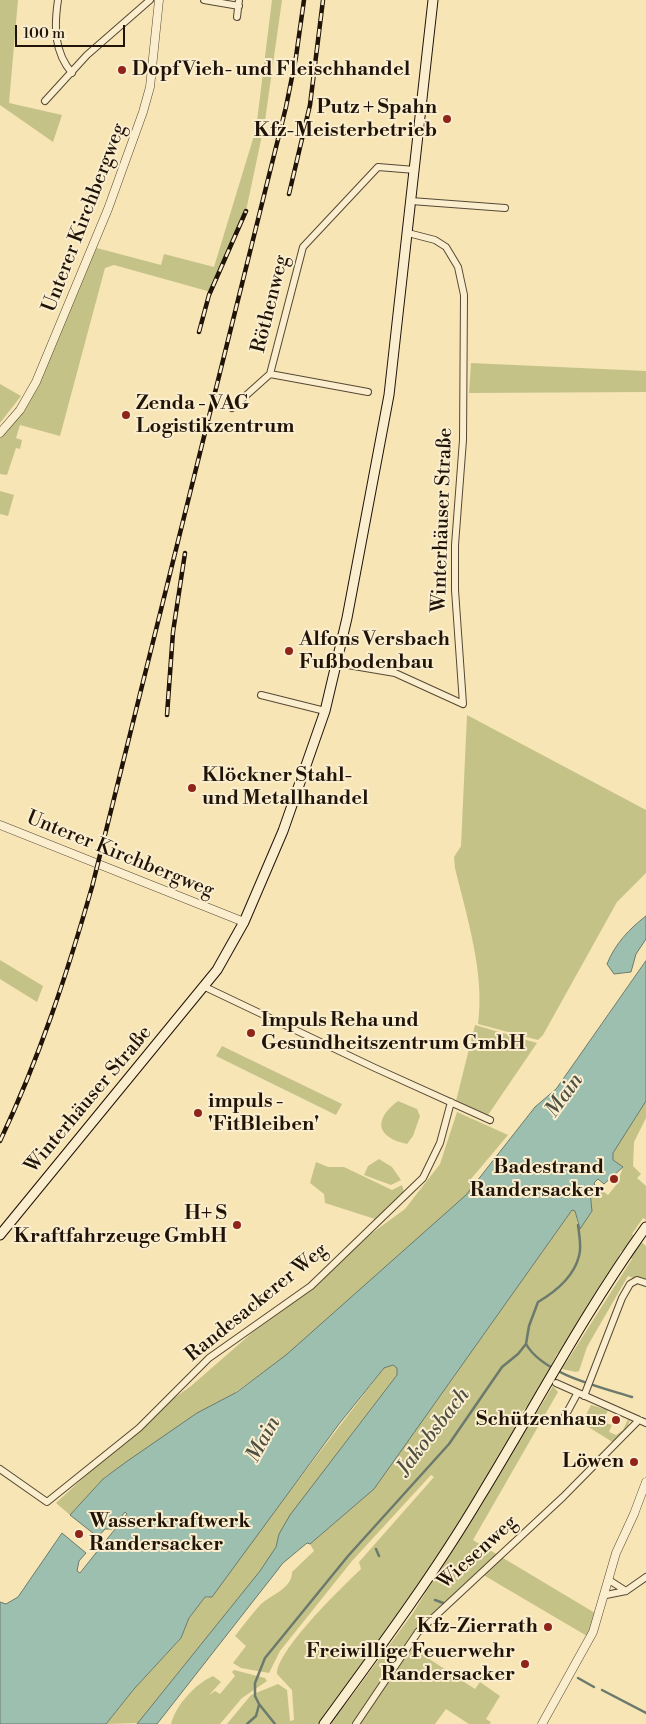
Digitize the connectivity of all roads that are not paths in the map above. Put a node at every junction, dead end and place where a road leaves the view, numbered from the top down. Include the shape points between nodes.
1 (58, 0) edge
2 (150, 0) edge
3 (159, 0) edge
4 (204, 0) edge
5 (433, 0) edge
6 (239, 3) edge
7 (237, 17) dead end
8 (72, 74) junction
9 (45, 101) dead end
10 (415, 170) junction
11 (411, 201) junction
12 (505, 208) dead end
13 (408, 233) junction
14 (270, 374) junction
15 (368, 392) dead end
16 (232, 408) dead end
17 (0, 433) edge
18 (336, 663) junction
19 (261, 696) dead end
20 (325, 711) junction
21 (0, 825) edge
22 (244, 922) junction
23 (205, 987) junction
24 (451, 1102) junction
25 (490, 1120) dead end
26 (646, 1227) edge
27 (0, 1235) edge
28 (646, 1283) edge
29 (552, 1383) junction
30 (581, 1395) junction
31 (563, 1420) dead end
32 (638, 1420) junction
33 (646, 1423) edge
34 (0, 1469) edge
35 (646, 1482) edge
36 (646, 1576) edge
37 (609, 1580) junction
38 (626, 1591) junction
39 (606, 1594) junction
40 (324, 1724) edge
41 (356, 1724) edge
42 (542, 1724) edge

1 - 8 street via 56,39 62,62
2 - 8 street via 105,38
3 - 17 street, Unterer Kirchbergweg via 150,87 123,172 36,382 20,410
4 - 6 street
5 - 10 main road, Winterhäuser Straße
6 - 7 street
8 - 9 street
10 - 11 main road, Winterhäuser Straße
10 - 14 street, Röthenweg via 378,166 302,248
11 - 12 street
11 - 13 main road, Winterhäuser Straße
13 - 18 main road, Winterhäuser Straße via 389,395
13 - 18 street, Winterhäuser Straße via 435,240 446,247 458,267 464,295 463,440 455,545 463,704 395,673
14 - 15 street
14 - 16 street, Röthenweg
18 - 20 main road, Winterhäuser Straße
19 - 20 street
20 - 22 main road, Winterhäuser Straße via 283,831
21 - 22 street, Unterer Kirchbergweg
22 - 23 main road, Winterhäuser Straße
23 - 24 street
23 - 27 main road, Winterhäuser Straße
24 - 25 street
24 - 34 street, Randesackerer Weg via 440,1143 423,1178 312,1286 209,1358 139,1428 47,1502
26 - 29 main road via 558,1365
28 - 30 street via 637,1280 630,1284 589,1386
29 - 30 street
29 - 40 main road via 423,1588
30 - 31 street
30 - 32 street
32 - 33 street
32 - 41 street, Wiesenweg via 563,1498 446,1604 405,1648
35 - 37 street via 616,1553
36 - 38 street
37 - 38 street
37 - 39 street
38 - 39 street
39 - 42 street via 587,1645

